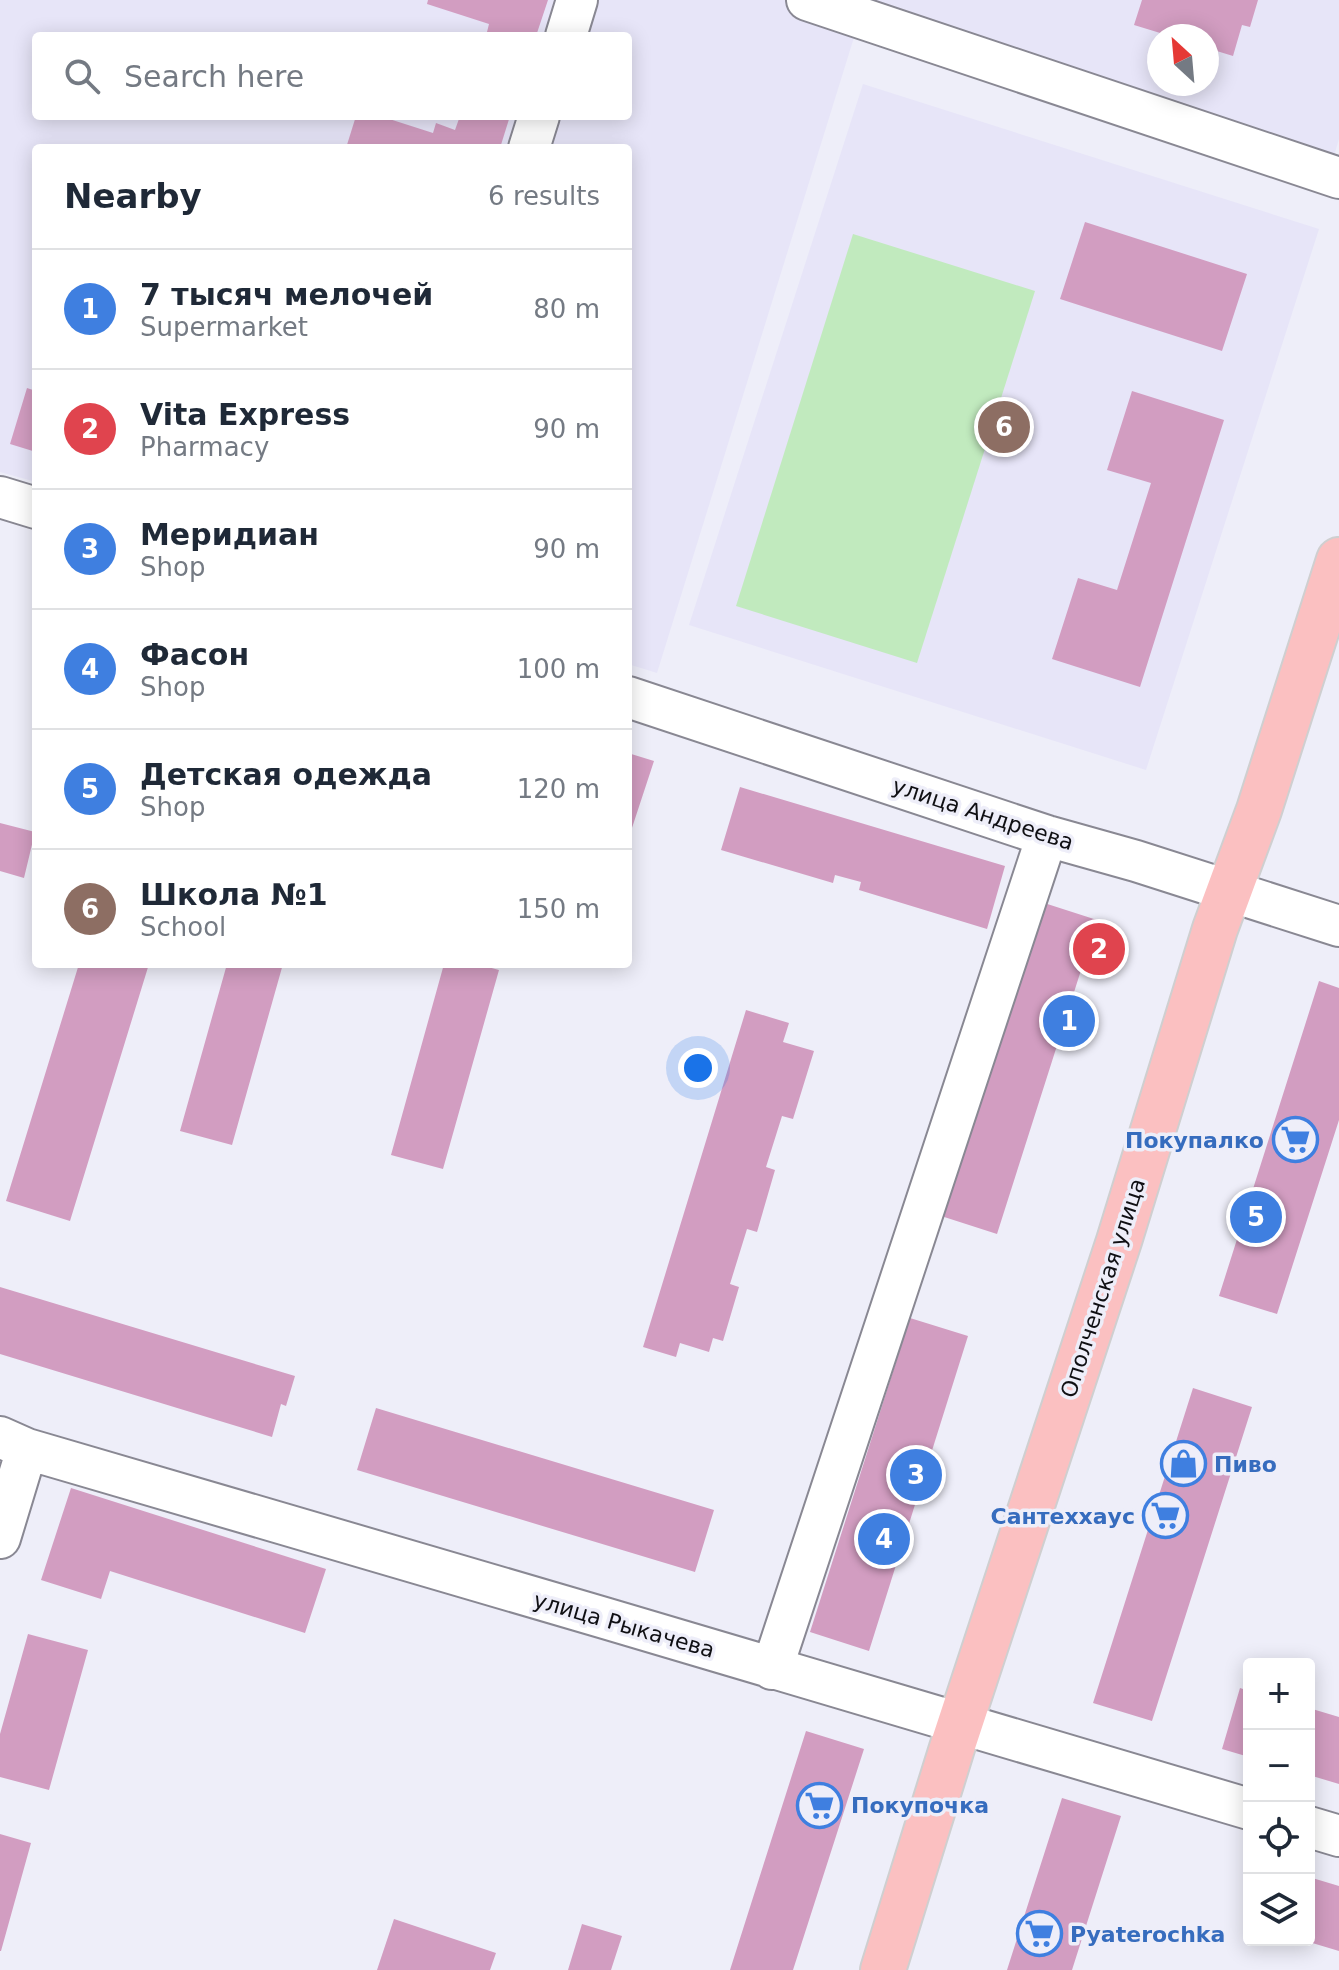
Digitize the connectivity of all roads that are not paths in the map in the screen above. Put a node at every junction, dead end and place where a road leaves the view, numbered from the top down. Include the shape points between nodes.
1 (577, 0) edge
2 (807, 0) edge
3 (567, 32) edge
4 (538, 120) edge
5 (530, 144) edge
6 (1339, 178) edge
7 (0, 497) edge
8 (32, 507) edge
9 (1339, 560) edge
10 (632, 698) edge
11 (1047, 836) junction
12 (1228, 891) junction
13 (1339, 926) edge
14 (14, 1443) edge
15 (0, 1538) edge
16 (772, 1669) junction
17 (961, 1722) junction
18 (1243, 1807) edge
19 (1315, 1829) edge
20 (1339, 1836) edge
21 (883, 1970) edge

1 - 3 street
2 - 6 street
4 - 5 street
7 - 8 street
9 - 12 highway, Ополченская улица
10 - 11 street, улица Андреева
11 - 12 street, улица Андреева
11 - 16 street
12 - 13 street, улица Андреева
12 - 17 highway, Ополченская улица
14 - 15 street
14 - 16 street, улица Рыкачева
16 - 17 street, улица Рыкачева
17 - 18 street, улица Рыкачева
17 - 21 highway, Ополченская улица
19 - 20 street

